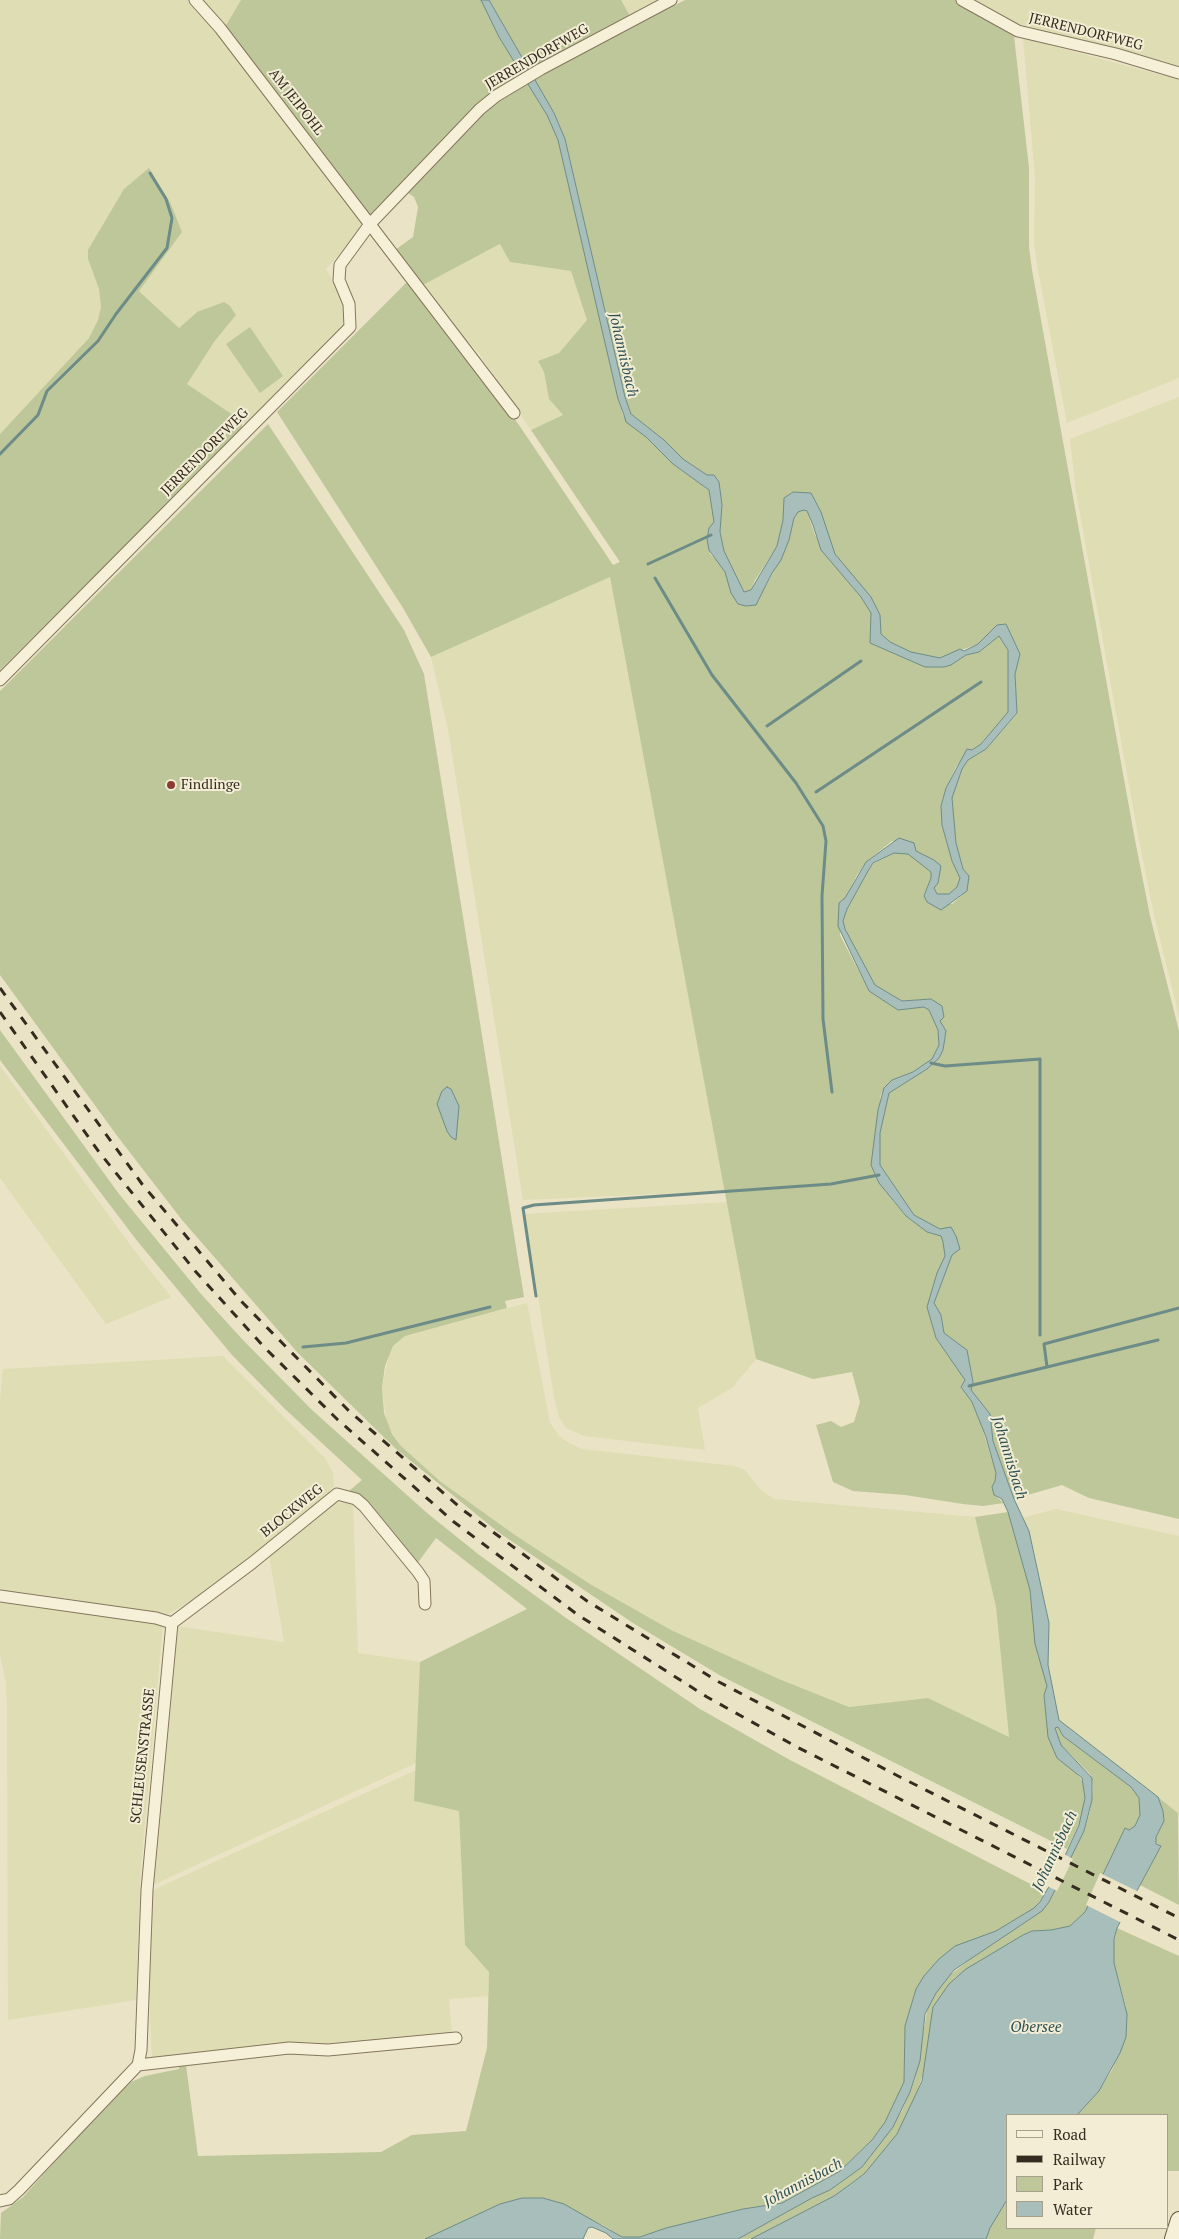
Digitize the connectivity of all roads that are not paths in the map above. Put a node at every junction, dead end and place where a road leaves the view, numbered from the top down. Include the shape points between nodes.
1 (195, 0) edge
2 (671, 0) edge
3 (962, 0) edge
4 (1179, 72) edge
5 (370, 224) junction
6 (514, 413) dead end
7 (0, 680) edge
8 (0, 1596) edge
9 (425, 1604) dead end
10 (172, 1623) junction
11 (456, 2038) dead end
12 (138, 2065) junction
13 (0, 2201) edge

1 - 5 street, AM JEIPOHL
2 - 5 street, JERRENDORFWEG via 541,69 480,109
3 - 4 street, JERRENDORFWEG via 1018,31
5 - 6 street
5 - 7 street, JERRENDORFWEG via 340,265 339,280 349,304 350,327
8 - 10 street
9 - 10 street, BLOCKWEG via 424,1581 418,1572 364,1506 356,1499 337,1494
10 - 12 street, SCHLEUSENSTRASSE via 147,1890
11 - 12 street via 328,2050 280,2049
12 - 13 street via 19,2190 9,2199

